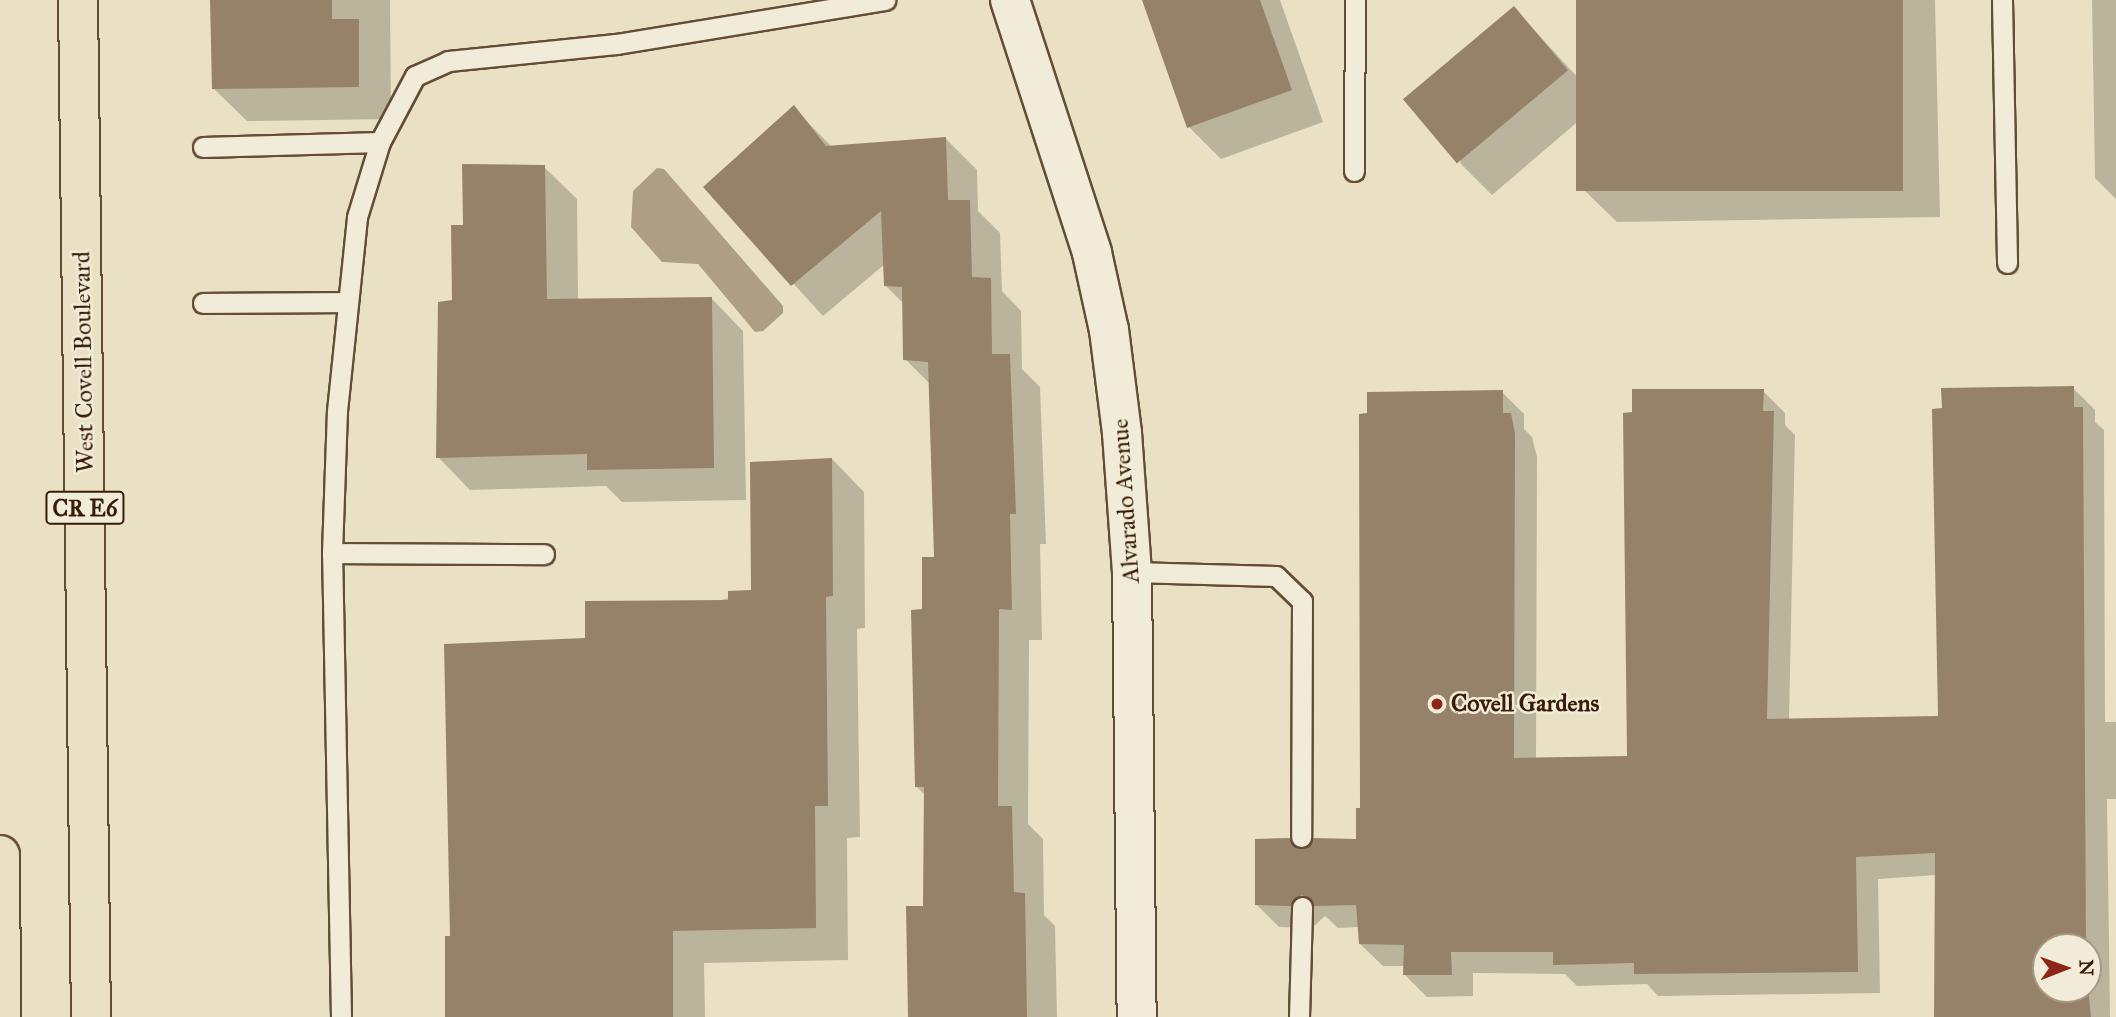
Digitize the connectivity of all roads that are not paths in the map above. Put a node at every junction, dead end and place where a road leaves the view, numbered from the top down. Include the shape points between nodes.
1 (78, 0) edge
2 (885, 0) edge
3 (1010, 0) edge
4 (1355, 0) edge
5 (2003, 0) edge
6 (380, 142) junction
7 (203, 148) dead end
8 (1354, 171) dead end
9 (2007, 263) dead end
10 (346, 302) junction
11 (203, 303) dead end
12 (332, 553) junction
13 (544, 554) dead end
14 (1132, 572) junction
15 (1301, 837) dead end
16 (0, 855) edge
17 (1302, 907) dead end
18 (1, 1017) edge
19 (91, 1017) edge
20 (341, 1017) edge
21 (1136, 1017) edge
22 (1299, 1017) edge

1 - 19 main road, West Covell Boulevard / CR E6
2 - 6 lane via 616,44 448,61 415,76
3 - 14 street, Alvarado Avenue via 1092,253 1109,330
4 - 8 lane
5 - 9 lane
6 - 7 lane
6 - 10 lane via 357,217
10 - 11 lane
10 - 12 lane
12 - 13 lane
12 - 20 lane
14 - 15 lane via 1276,576 1302,601
14 - 21 street, Alvarado Avenue
16 - 18 main road
17 - 22 lane

